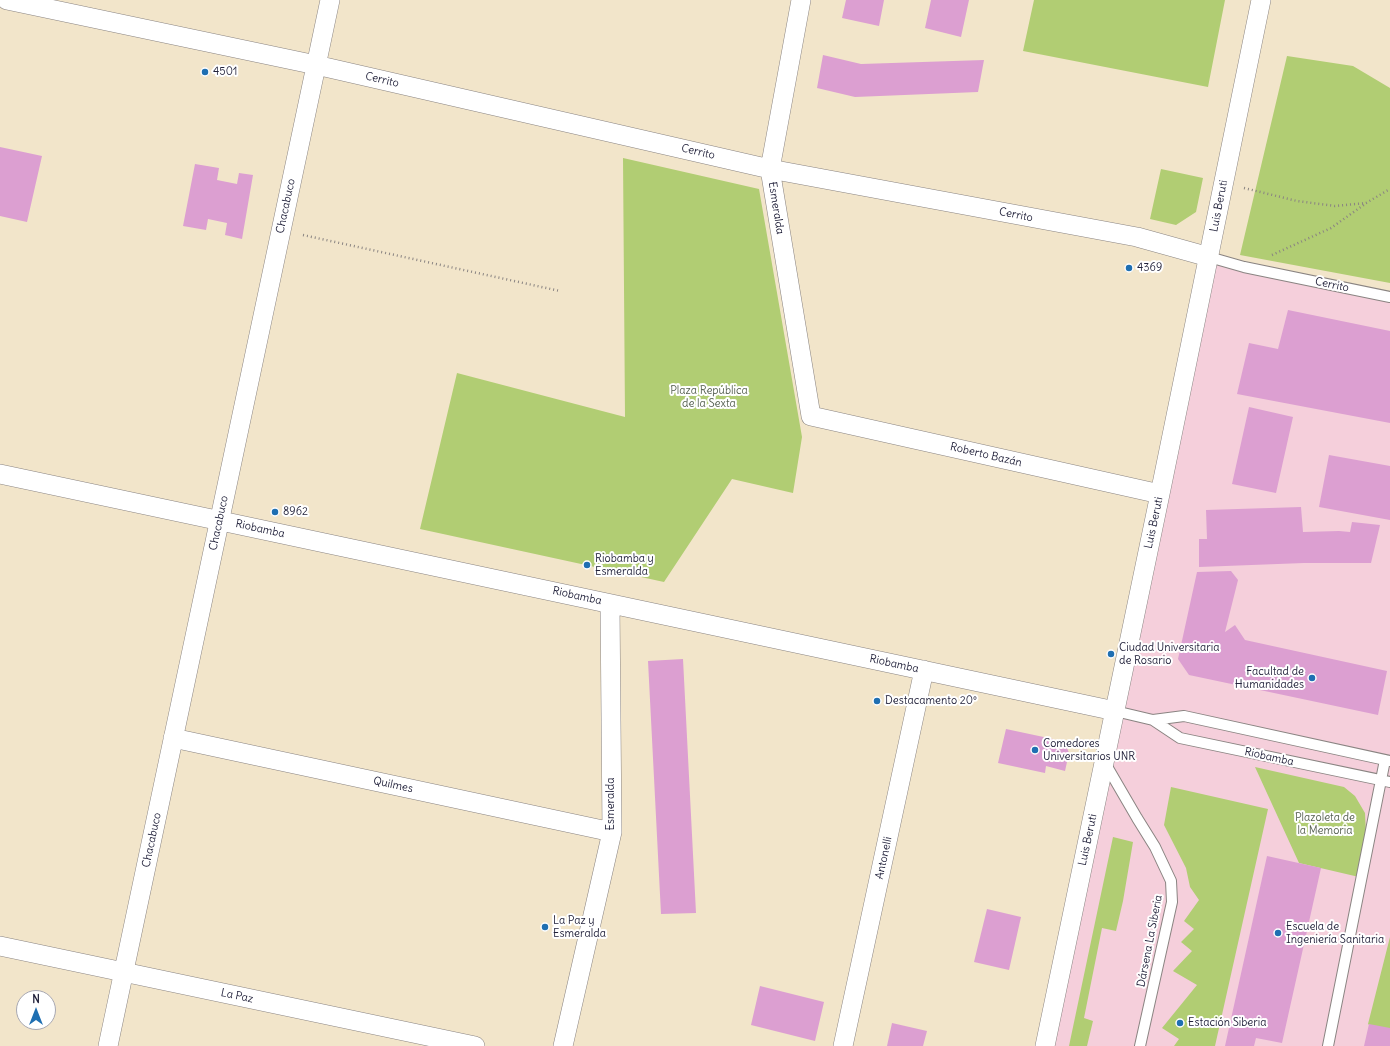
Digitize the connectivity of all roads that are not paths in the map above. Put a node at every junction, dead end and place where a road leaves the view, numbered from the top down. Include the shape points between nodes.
1 (7, 0) edge
2 (330, 0) edge
3 (801, 0) edge
4 (1261, 0) edge
5 (316, 65) junction
6 (770, 169) junction
7 (1209, 257) junction
8 (1390, 297) edge
9 (811, 416) joint
10 (0, 474) edge
11 (1160, 494) junction
12 (219, 520) junction
13 (610, 604) junction
14 (924, 670) junction
15 (1115, 711) junction
16 (1153, 720) junction
17 (174, 738) junction
18 (1104, 761) junction
19 (1388, 761) edge
20 (1385, 781) edge
21 (612, 832) junction
22 (0, 946) edge
23 (124, 972) junction
24 (108, 1046) edge
25 (475, 1046) edge
26 (563, 1046) edge
27 (843, 1046) edge
28 (1045, 1046) edge
29 (1140, 1046) edge
30 (1328, 1046) edge

1 - 5 street, Cerrito
2 - 5 street, Chacabuco
3 - 6 street, Esmeralda
4 - 7 street, Luis Beruti
5 - 6 street, Cerrito
5 - 12 street, Chacabuco
6 - 7 street, Cerrito via 1137,237
6 - 9 street, Esmeralda
7 - 8 lane, Cerrito via 1244,267
7 - 11 street, Luis Beruti
9 - 11 street, Roberto Bazán
10 - 12 street, Riobamba
11 - 15 street, Luis Beruti
12 - 13 street, Riobamba
12 - 17 street, Chacabuco
13 - 14 street, Riobamba
13 - 21 street, Esmeralda
14 - 15 street, Riobamba
14 - 27 street, Antonelli
15 - 16 lane, Riobamba
15 - 18 street, Luis Beruti
16 - 19 lane, Riobamba via 1184,716
16 - 20 lane, Riobamba via 1180,738
17 - 21 street, Quilmes
17 - 23 street, Chacabuco
18 - 28 street, Luis Beruti
18 - 29 lane, Dársena La Siberia via 1155,847 1171,882 1172,902
19 - 20 lane
20 - 30 lane
21 - 26 street, Esmeralda
22 - 23 street, La Paz
23 - 24 street, Chacabuco
23 - 25 street, La Paz

